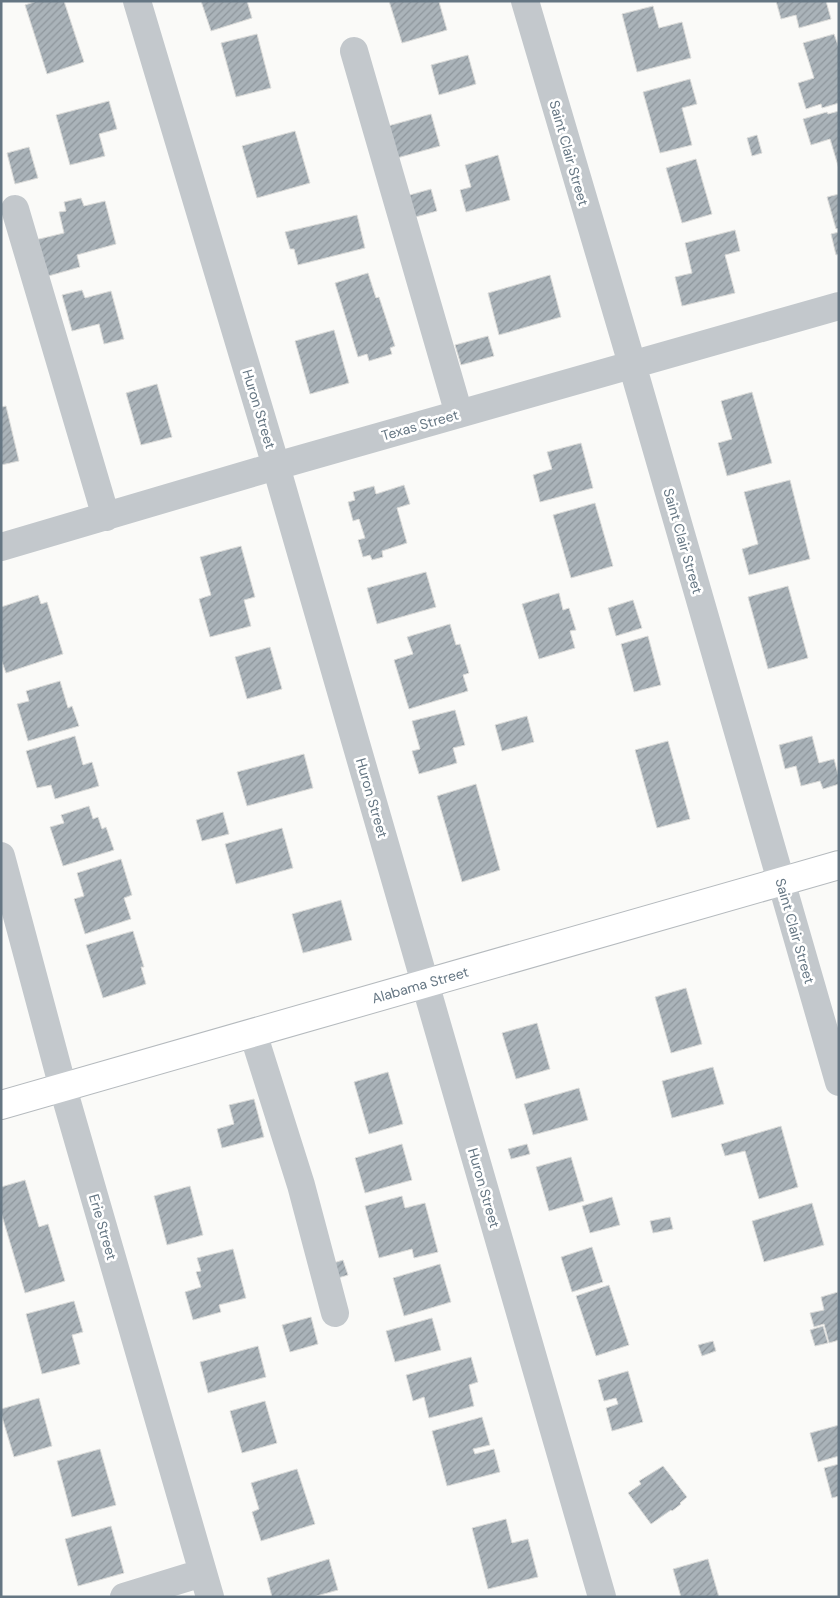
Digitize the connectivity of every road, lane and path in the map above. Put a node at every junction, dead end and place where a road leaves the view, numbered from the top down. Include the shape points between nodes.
1 (137, 1) edge
2 (525, 1) edge
3 (354, 51) dead end
4 (15, 209) dead end
5 (839, 306) edge
6 (632, 364) junction
7 (459, 414) junction
8 (276, 466) junction
9 (106, 516) junction
10 (1, 547) edge
11 (1, 856) edge
12 (839, 866) edge
13 (781, 882) junction
14 (425, 984) junction
15 (253, 1033) junction
16 (839, 1082) edge
17 (63, 1088) junction
18 (1, 1105) edge
19 (335, 1313) dead end
20 (206, 1585) edge
21 (124, 1597) edge
22 (602, 1597) edge

1 - 8 street, Huron Street
2 - 6 street, Saint Clair Street
3 - 7 street
4 - 9 street
5 - 6 street, Texas Street
6 - 7 street, Texas Street
6 - 13 street, Saint Clair Street
7 - 8 street, Texas Street
8 - 9 street, Texas Street
8 - 14 street, Huron Street
9 - 10 street, Texas Street
11 - 17 street, Erie Street
12 - 13 main road, Alabama Street
13 - 14 main road, Alabama Street
13 - 16 street, Saint Clair Street
14 - 15 main road, Alabama Street
14 - 22 street, Huron Street
15 - 17 main road, Alabama Street
15 - 19 street via 301,1185
17 - 18 main road, Alabama Street
17 - 20 street, Erie Street
20 - 21 street

